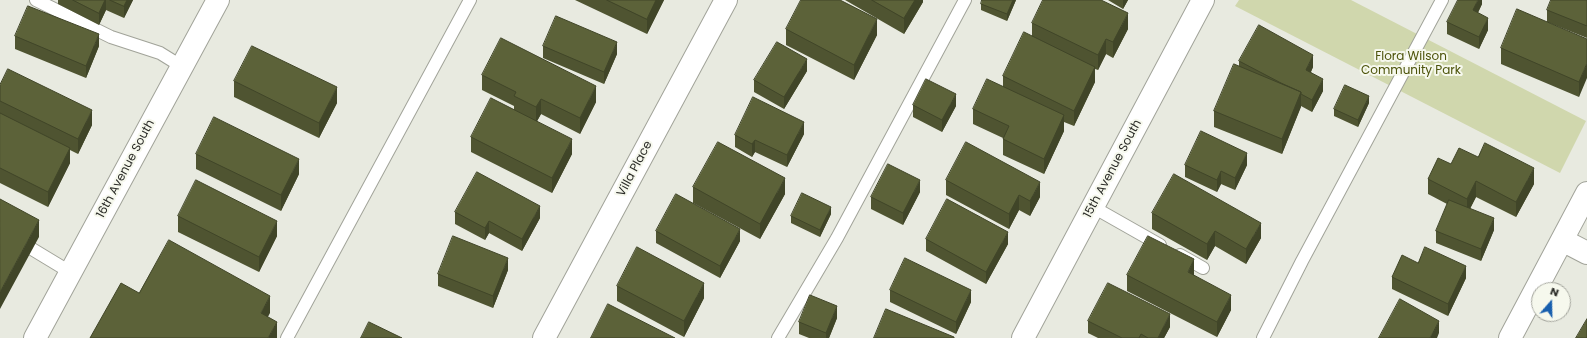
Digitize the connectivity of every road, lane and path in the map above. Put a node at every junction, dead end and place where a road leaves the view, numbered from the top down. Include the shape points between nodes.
1 (36, 0) edge
2 (218, 0) edge
3 (470, 0) edge
4 (726, 0) edge
5 (965, 0) edge
6 (1203, 0) edge
7 (1442, 0) edge
8 (181, 66) junction
9 (1587, 193) edge
10 (1093, 207) junction
11 (1562, 240) junction
12 (32, 250) edge
13 (1587, 253) edge
14 (1203, 268) dead end
15 (70, 272) junction
16 (35, 338) edge
17 (287, 338) edge
18 (544, 338) edge
19 (778, 338) edge
20 (1023, 338) edge
21 (1264, 338) edge
22 (1510, 338) edge

1 - 8 lane via 111,37 160,53
2 - 8 street, 16th Avenue South
3 - 17 lane
4 - 18 street, Villa Place
5 - 19 lane via 837,238
6 - 10 street, 15th Avenue South
7 - 21 lane via 1302,261
8 - 15 street, 16th Avenue South
9 - 11 street
10 - 14 lane
10 - 20 street, 15th Avenue South
11 - 13 street
11 - 22 street
12 - 15 lane
15 - 16 street, 16th Avenue South

